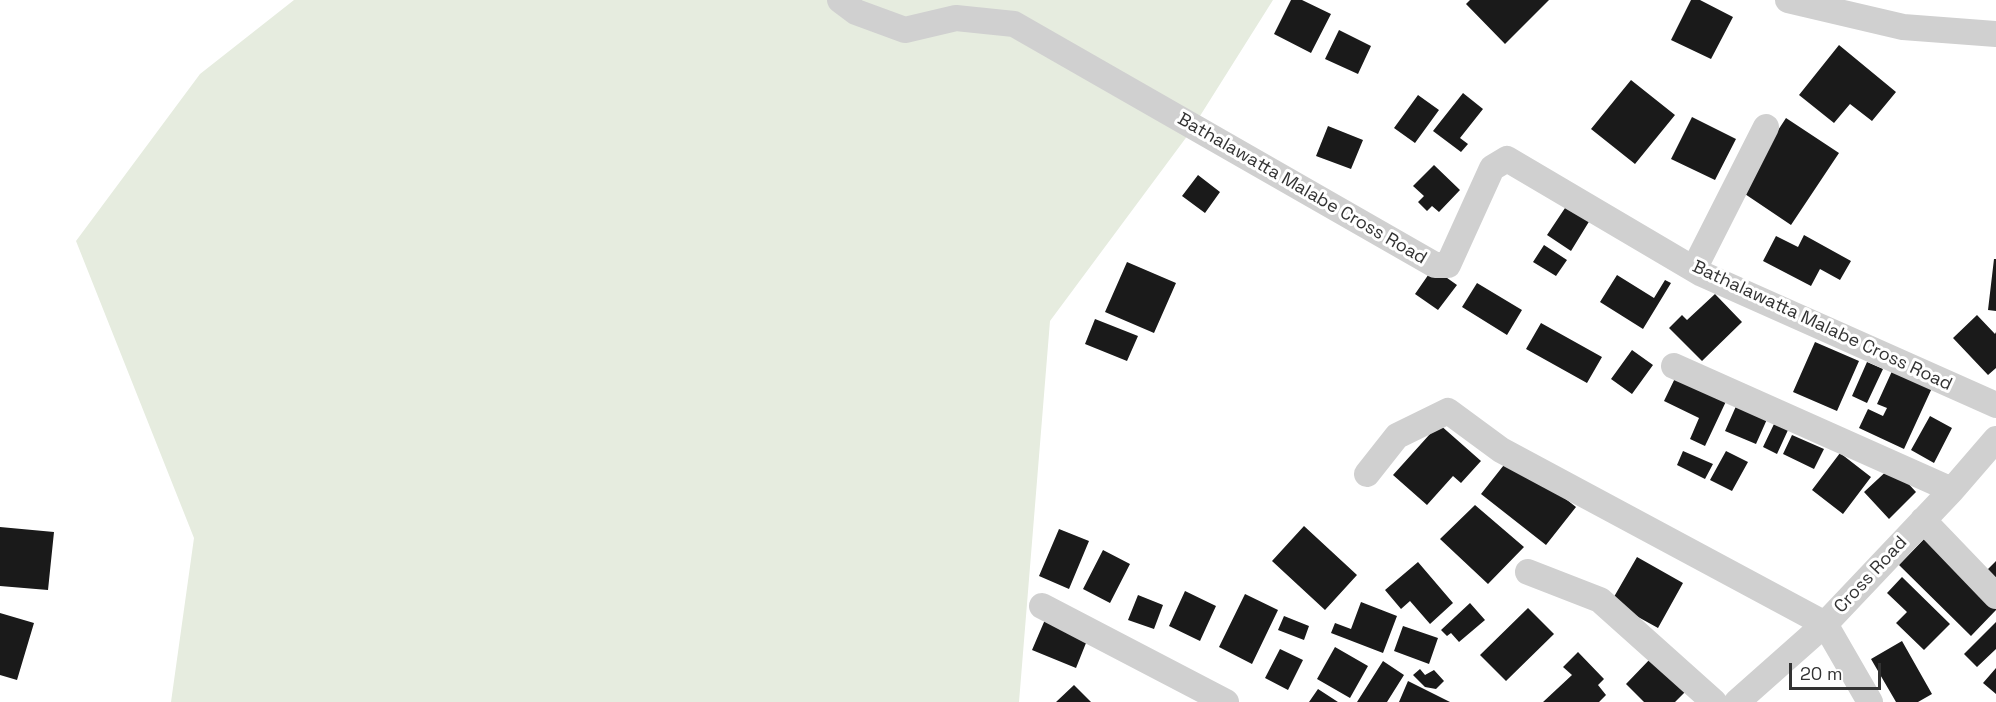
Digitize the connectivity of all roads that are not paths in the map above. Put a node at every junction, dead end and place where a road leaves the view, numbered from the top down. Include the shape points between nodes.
1 (840, 0) edge
2 (1788, 0) edge
3 (1996, 34) edge
4 (1766, 127) dead end
5 (1694, 269) junction
6 (1674, 366) dead end
7 (1996, 405) edge
8 (1996, 440) edge
9 (1367, 474) dead end
10 (1952, 490) junction
11 (1923, 520) junction
12 (1528, 572) dead end
13 (1996, 596) edge
14 (1042, 606) dead end
15 (1825, 624) junction
16 (1226, 702) edge
17 (1714, 702) edge
18 (1737, 702) edge
19 (1870, 702) edge

1 - 5 street, Bathalawatta Malabe Cross Road via 856,12 905,30 956,18 1014,24 1435,265 1448,265 1492,168 1507,159
2 - 3 street via 1903,27
4 - 5 street
5 - 7 street, Bathalawatta Malabe Cross Road
6 - 10 street
8 - 10 street, Cross Road
9 - 15 street via 1397,436 1448,411 1502,450
10 - 11 street, Cross Road
11 - 13 street
11 - 15 street, Cross Road
12 - 17 street via 1600,600
14 - 16 street
15 - 18 street, Cross Road
15 - 19 street

